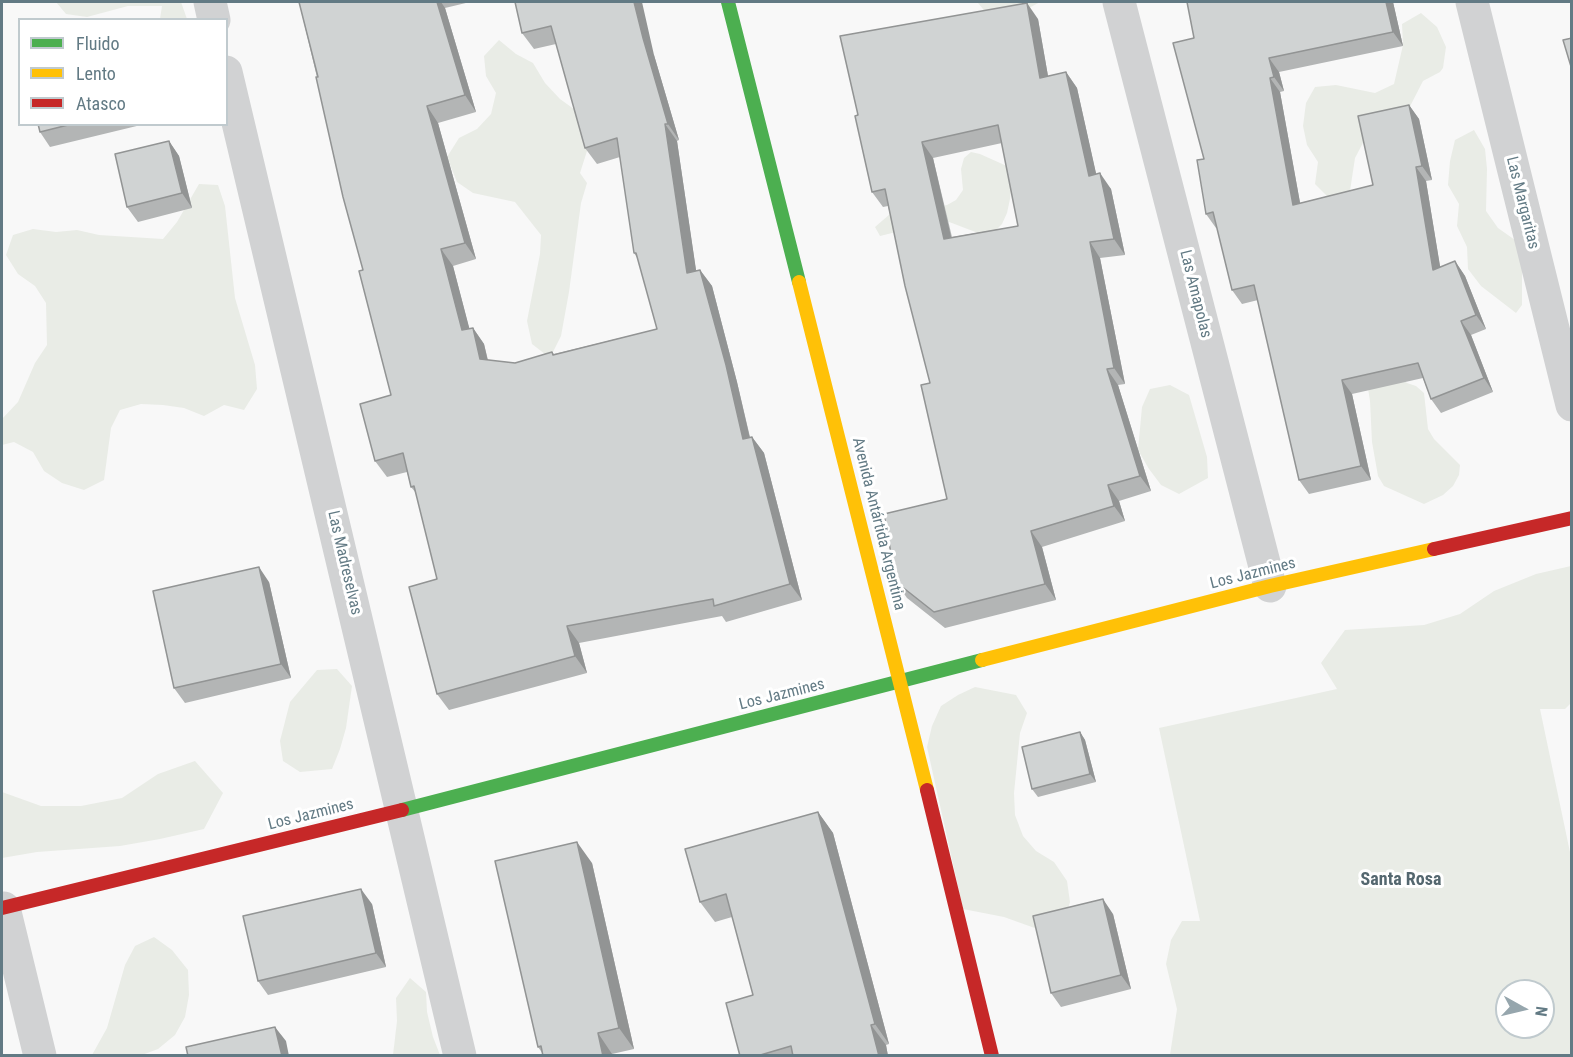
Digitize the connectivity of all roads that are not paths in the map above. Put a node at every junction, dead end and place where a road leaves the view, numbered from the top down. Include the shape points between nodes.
1 (210, 2) edge
2 (728, 2) edge
3 (1119, 2) edge
4 (1472, 2) edge
5 (214, 18) edge
6 (228, 80) edge
7 (1572, 405) edge
8 (1572, 518) edge
9 (1270, 586) junction
10 (900, 681) junction
11 (402, 810) junction
12 (3, 908) edge
13 (40, 1056) edge
14 (460, 1056) edge
15 (992, 1056) edge

1 - 5 street
2 - 10 street, Avenida Antártida Argentina
3 - 9 street, Las Amapolas
4 - 7 street, Las Margaritas
6 - 11 street, Las Madreselvas
8 - 9 street, Los Jazmines
9 - 10 street, Los Jazmines
10 - 11 street, Los Jazmines
10 - 15 street, Avenida Antártida Argentina
11 - 12 street, Los Jazmines
11 - 14 street, Las Madreselvas
12 - 13 street

